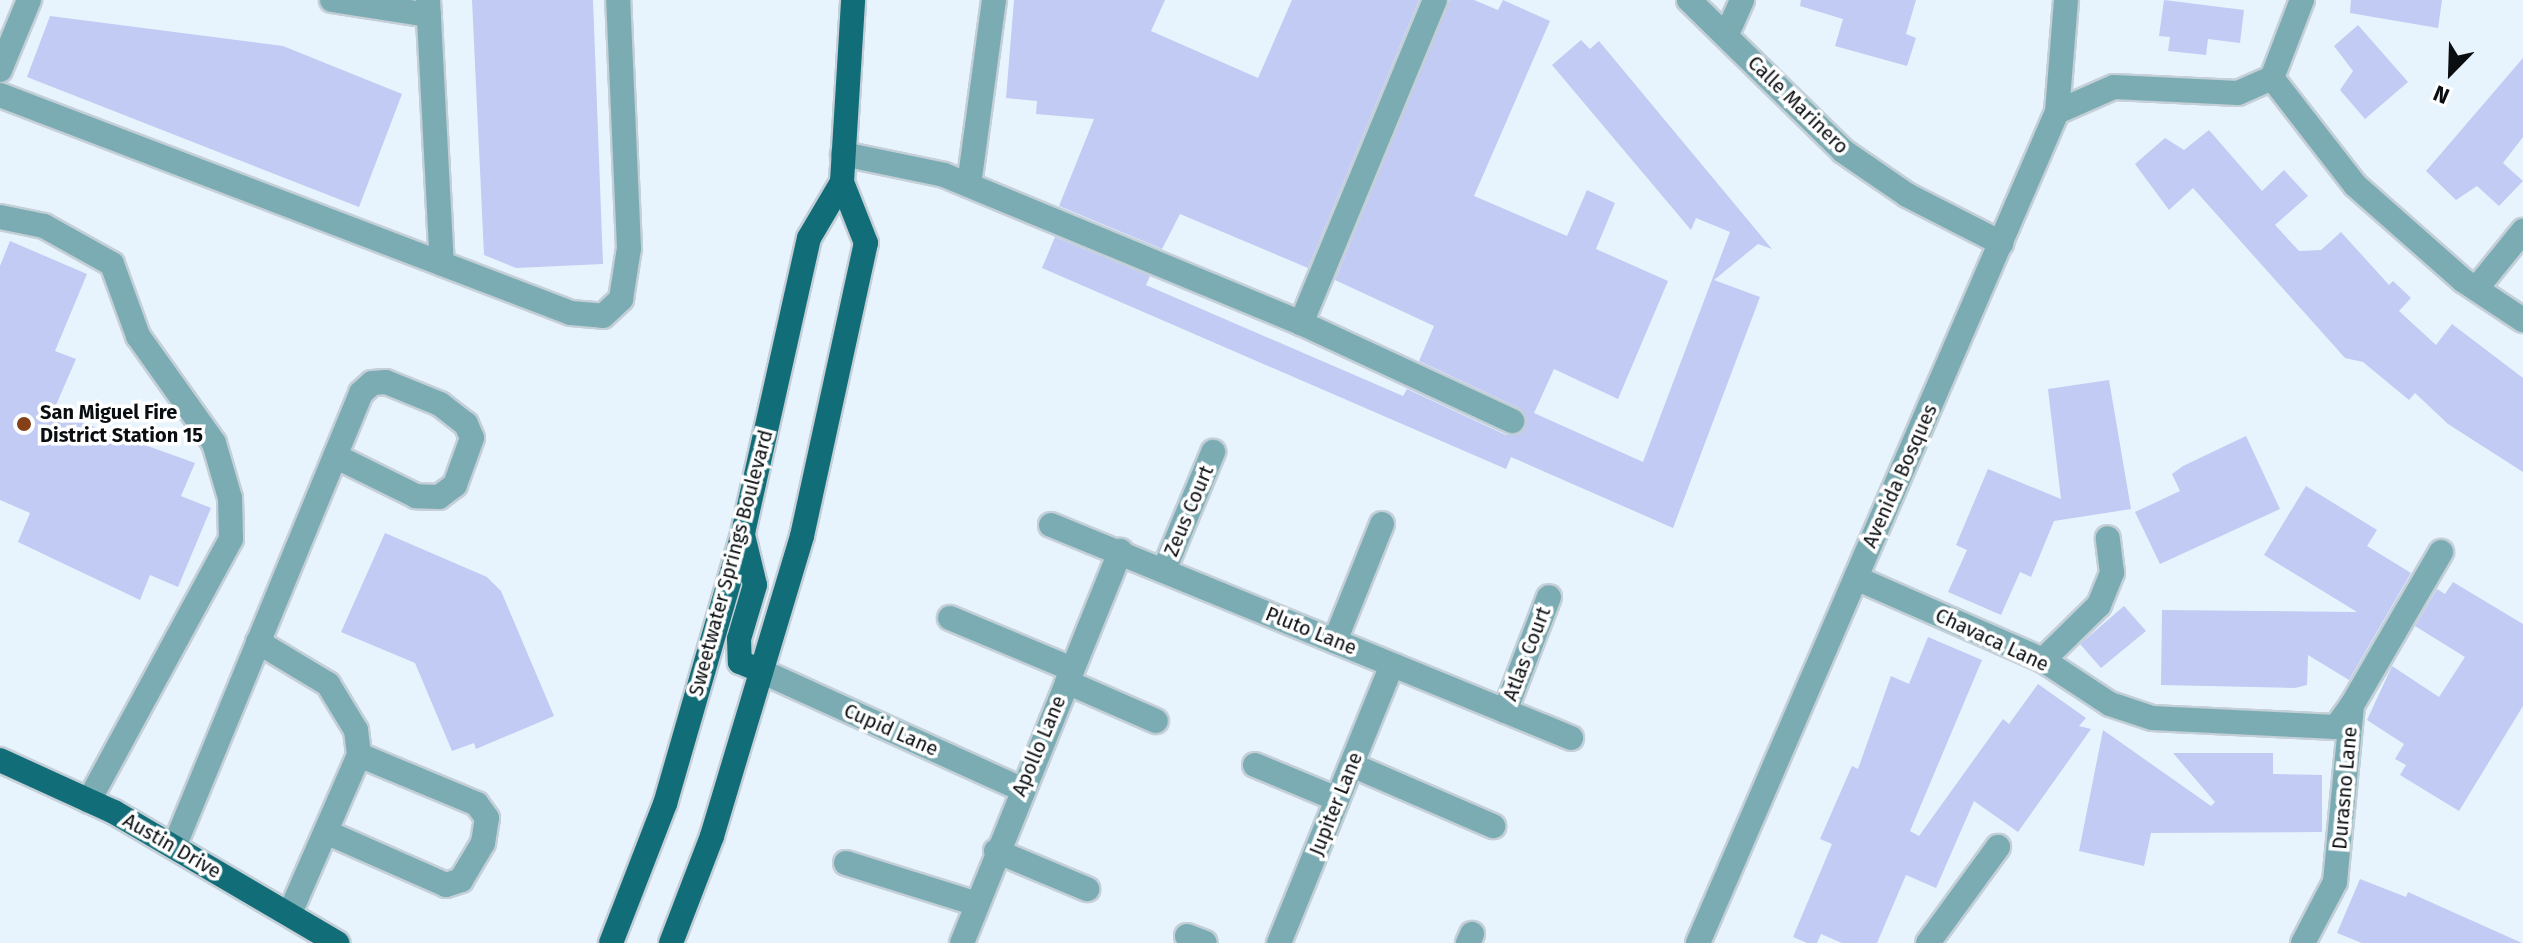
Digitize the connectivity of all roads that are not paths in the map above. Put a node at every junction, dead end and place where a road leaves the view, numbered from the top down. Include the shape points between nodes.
1 (29, 0) edge
2 (332, 0) edge
3 (618, 0) edge
4 (853, 0) edge
5 (994, 0) edge
6 (1435, 0) edge
7 (1689, 0) edge
8 (1742, 0) edge
9 (2066, 0) edge
10 (2302, 0) edge
11 (429, 8) edge
12 (1727, 34) junction
13 (0, 70) edge
14 (2272, 78) junction
15 (0, 95) edge
16 (2057, 112) junction
17 (843, 154) junction
18 (842, 182) junction
19 (969, 185) junction
20 (0, 217) edge
21 (2523, 231) edge
22 (2001, 243) junction
23 (442, 264) junction
24 (2476, 289) junction
25 (2523, 320) edge
26 (1301, 323) junction
27 (1512, 421) dead end
28 (1213, 452) dead end
29 (335, 456) junction
30 (1382, 524) dead end
31 (1051, 525) dead end
32 (743, 533) junction
33 (2108, 538) dead end
34 (1120, 551) junction
35 (2441, 552) dead end
36 (1164, 570) junction
37 (1856, 578) junction
38 (1549, 597) dead end
39 (950, 618) dead end
40 (1335, 641) junction
41 (258, 642) junction
42 (2043, 660) junction
43 (1392, 665) junction
44 (761, 671) junction
45 (1069, 676) junction
46 (2352, 705) junction
47 (1505, 711) junction
48 (1156, 721) dead end
49 (1571, 738) dead end
50 (359, 755) junction
51 (0, 760) edge
52 (1255, 765) dead end
53 (1352, 765) junction
54 (1021, 789) junction
55 (1337, 799) junction
56 (89, 801) junction
57 (1493, 826) dead end
58 (326, 832) junction
59 (174, 847) junction
60 (1998, 847) dead end
61 (996, 851) junction
62 (846, 863) dead end
63 (1087, 889) dead end
64 (974, 903) junction
65 (290, 913) junction
66 (1282, 942) edge
67 (337, 943) edge
68 (611, 943) edge
69 (671, 943) edge
70 (962, 943) edge
71 (1698, 943) edge
72 (1928, 943) edge
73 (2303, 943) edge

1 - 13 street
2 - 11 street
3 - 23 street via 629,248 621,299 603,316 571,313
4 - 17 main road, Sweetwater Springs Boulevard
5 - 19 street
6 - 26 street
7 - 12 street, Calle Marinero
8 - 12 street
9 - 16 street, Avenida Bosques
10 - 14 street
11 - 23 street
12 - 22 street, Calle Marinero via 1843,151 1907,195
14 - 16 street via 2238,93 2114,87
14 - 24 street via 2355,185
15 - 23 street
16 - 22 street, Avenida Bosques
17 - 18 main road, Sweetwater Springs Boulevard
17 - 19 street
18 - 32 main road, Sweetwater Springs Boulevard via 809,238
18 - 44 main road, Sweetwater Springs Boulevard via 866,243 802,536
19 - 26 street
20 - 56 street via 44,226 112,264 151,359 192,405 214,443 230,498 231,539
21 - 24 street
22 - 37 street, Avenida Bosques
24 - 25 street
26 - 27 street
28 - 36 street, Zeus Court
29 - 29 street via 416,496 439,497 455,485 472,438 466,424 440,404 386,382 372,383 361,393
29 - 41 street
30 - 40 street
31 - 34 street, Pluto Lane
32 - 44 main road via 755,585 739,639 740,662
32 - 68 main road, Sweetwater Springs Boulevard via 665,804
33 - 42 street via 2112,573 2099,605
34 - 36 street, Pluto Lane
34 - 45 street, Apollo Lane
35 - 46 street, Durasno Lane
36 - 40 street, Pluto Lane
37 - 42 street, Chavaca Lane
37 - 71 street, Avenida Bosques
38 - 47 street, Atlas Court
39 - 45 street
40 - 43 street, Pluto Lane
41 - 50 street via 328,684 356,730
41 - 59 street
42 - 46 street, Chavaca Lane via 2110,704 2152,718 2336,727
43 - 47 street, Pluto Lane
43 - 53 street, Jupiter Lane
44 - 54 street, Cupid Lane
44 - 69 main road, Sweetwater Springs Boulevard via 712,836
45 - 48 street
45 - 54 street, Apollo Lane
46 - 73 street, Durasno Lane via 2345,827 2335,882
47 - 49 street, Pluto Lane
50 - 58 street
50 - 58 street via 477,804 487,818 483,843 461,880 446,885
51 - 56 main road, Austin Drive
52 - 55 street
53 - 55 street, Jupiter Lane
53 - 57 street
54 - 61 street, Apollo Lane
55 - 66 street, Jupiter Lane
56 - 59 main road, Austin Drive
58 - 65 street
59 - 65 main road, Austin Drive
60 - 72 street
61 - 63 street
61 - 64 street, Apollo Lane
62 - 64 street
64 - 70 street, Apollo Lane
65 - 67 main road, Austin Drive

